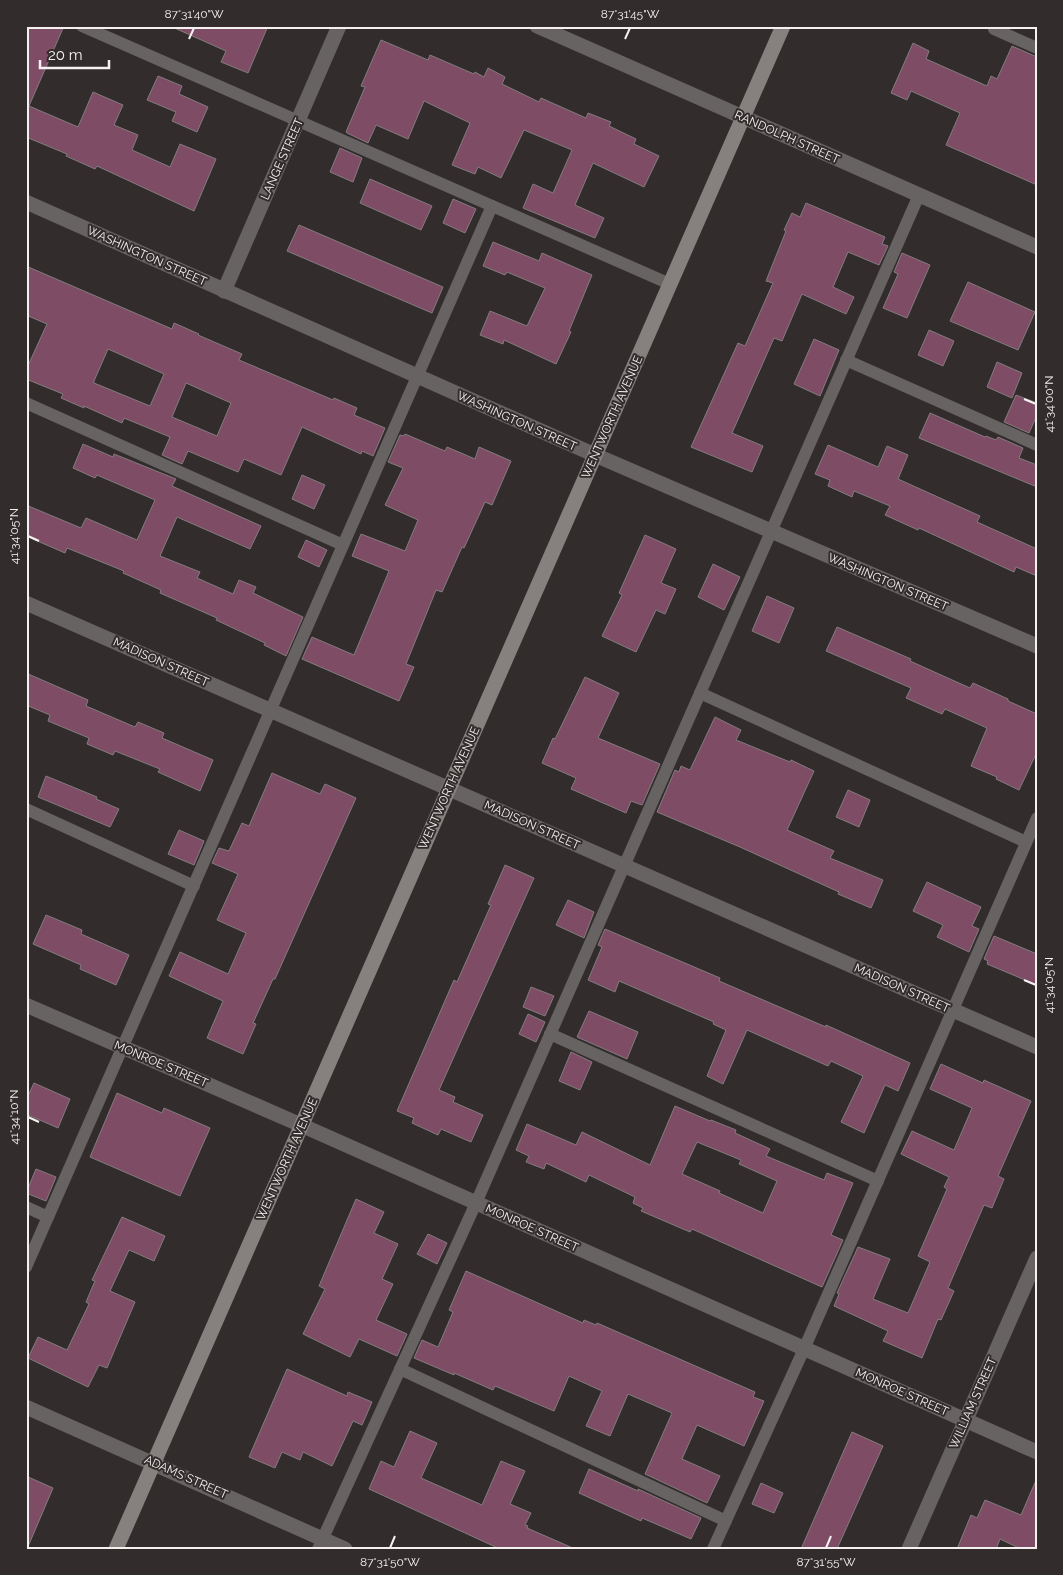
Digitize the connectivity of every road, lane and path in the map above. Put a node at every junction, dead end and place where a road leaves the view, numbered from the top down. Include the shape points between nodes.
1 (82, 26) edge
2 (340, 26) edge
3 (537, 26) edge
4 (783, 26) edge
5 (994, 26) edge
6 (1037, 48) edge
7 (743, 117) junction
8 (298, 122) junction
9 (919, 195) junction
10 (26, 202) edge
11 (492, 206) junction
12 (1037, 247) edge
13 (670, 284) junction
14 (224, 291) junction
15 (846, 360) junction
16 (417, 377) junction
17 (26, 403) edge
18 (1037, 445) edge
19 (595, 455) junction
20 (771, 531) junction
21 (343, 545) junction
22 (26, 603) edge
23 (1037, 646) edge
24 (700, 693) junction
25 (270, 711) junction
26 (449, 789) junction
27 (26, 809) edge
28 (1037, 818) edge
29 (1026, 842) junction
30 (624, 865) junction
31 (194, 886) junction
32 (26, 1005) edge
33 (952, 1010) junction
34 (550, 1034) junction
35 (1037, 1047) edge
36 (122, 1048) junction
37 (302, 1125) junction
38 (878, 1181) junction
39 (476, 1203) junction
40 (26, 1208) edge
41 (48, 1217) junction
42 (1037, 1258) edge
43 (26, 1267) edge
44 (804, 1349) junction
45 (400, 1369) junction
46 (26, 1407) edge
47 (965, 1420) junction
48 (1037, 1452) edge
49 (153, 1463) junction
50 (726, 1522) junction
51 (320, 1544) edge
52 (116, 1549) edge
53 (344, 1549) edge
54 (713, 1549) edge
55 (909, 1549) edge

1 - 8 lane
2 - 8 street, LANGE STREET
3 - 7 street, RANDOLPH STREET
4 - 7 street, WENTWORTH AVENUE
5 - 6 lane
7 - 9 street, RANDOLPH STREET
7 - 13 street, WENTWORTH AVENUE
8 - 11 lane
8 - 14 street, LANGE STREET
9 - 12 street, RANDOLPH STREET
9 - 15 lane
10 - 14 street, WASHINGTON STREET
11 - 13 lane
11 - 16 lane
13 - 19 street, WENTWORTH AVENUE
14 - 16 street, WASHINGTON STREET
15 - 18 lane
15 - 20 lane
16 - 19 street, WASHINGTON STREET
16 - 21 lane
17 - 21 lane
19 - 20 street, WASHINGTON STREET
19 - 26 street, WENTWORTH AVENUE
20 - 23 street, WASHINGTON STREET
20 - 24 lane
21 - 25 lane
22 - 25 street, MADISON STREET
24 - 29 lane
24 - 30 lane
25 - 26 street, MADISON STREET
25 - 31 lane
26 - 30 street, MADISON STREET
26 - 37 street, WENTWORTH AVENUE
27 - 31 lane
28 - 29 lane
29 - 33 lane
30 - 33 street, MADISON STREET
30 - 34 lane
31 - 36 lane
32 - 36 street, MONROE STREET
33 - 35 street, MADISON STREET
33 - 38 lane
34 - 38 lane
34 - 39 lane
36 - 37 street, MONROE STREET
36 - 41 lane
37 - 39 street, MONROE STREET
37 - 49 street, WENTWORTH AVENUE
38 - 44 lane
39 - 44 street, MONROE STREET
39 - 45 lane
40 - 41 lane
41 - 43 lane
42 - 47 street, WILLIAM STREET
44 - 47 street, MONROE STREET
44 - 50 lane
45 - 50 lane
45 - 51 lane
46 - 49 street, ADAMS STREET
47 - 48 street, MONROE STREET
47 - 55 street, WILLIAM STREET
49 - 51 street, ADAMS STREET
49 - 52 street, WENTWORTH AVENUE
50 - 54 lane
51 - 53 street, ADAMS STREET

